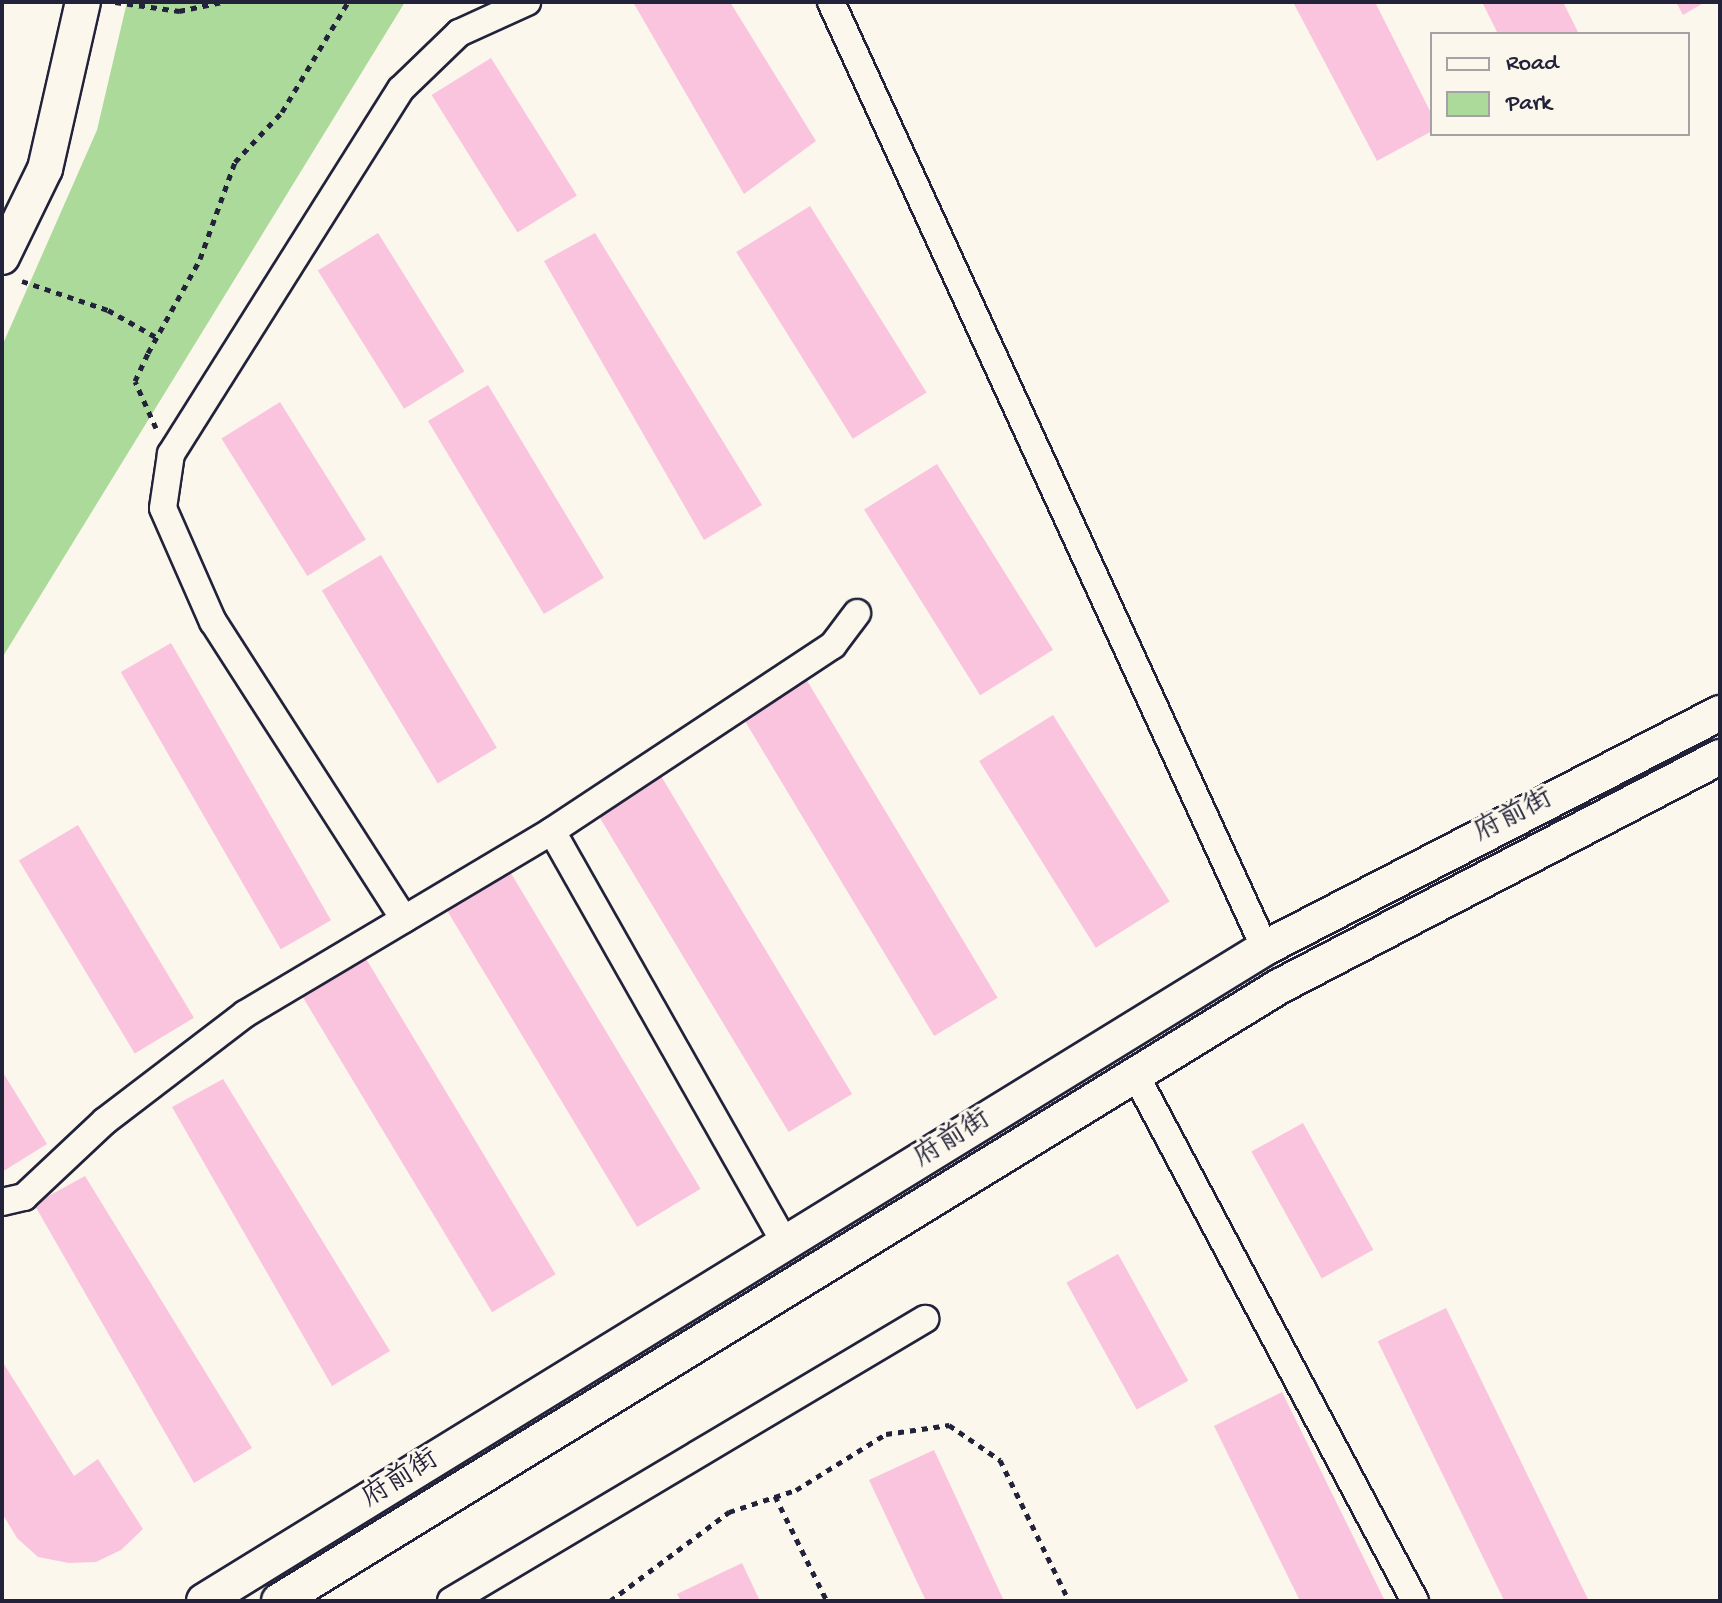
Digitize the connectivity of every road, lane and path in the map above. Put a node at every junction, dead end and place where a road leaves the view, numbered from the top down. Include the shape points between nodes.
1 (83, 2) edge
2 (115, 2) edge
3 (222, 2) edge
4 (348, 2) edge
5 (527, 2) edge
6 (831, 2) edge
7 (9, 268) edge
8 (156, 337) junction
9 (171, 454) junction
10 (857, 613) dead end
11 (1720, 713) edge
12 (1720, 757) edge
13 (552, 831) junction
14 (404, 919) junction
15 (1265, 948) junction
16 (1135, 1074) junction
17 (2, 1202) edge
18 (785, 1243) junction
19 (925, 1319) dead end
20 (775, 1496) junction
21 (204, 1601) edge
22 (279, 1601) edge
23 (451, 1601) edge
24 (610, 1601) edge
25 (827, 1601) edge
26 (1069, 1601) edge
27 (1415, 1601) edge

1 - 7 street via 45,169
2 - 3 path via 179,11
4 - 8 path via 282,112 235,162 200,259
5 - 9 street via 459,33 401,89
6 - 15 street
7 - 8 path via 108,310
8 - 9 path via 135,381
9 - 14 street via 163,508 213,622
10 - 13 street via 833,645
11 - 15 street, 府前街
12 - 16 street, 府前街 via 1422,908
13 - 14 street
13 - 18 street
14 - 17 street via 245,1014 105,1121 24,1197
15 - 18 street, 府前街
16 - 22 street, 府前街
16 - 27 street
18 - 21 street, 府前街
19 - 23 street
20 - 24 path via 729,1512
20 - 25 path
20 - 26 path via 886,1434 949,1425 1000,1460

